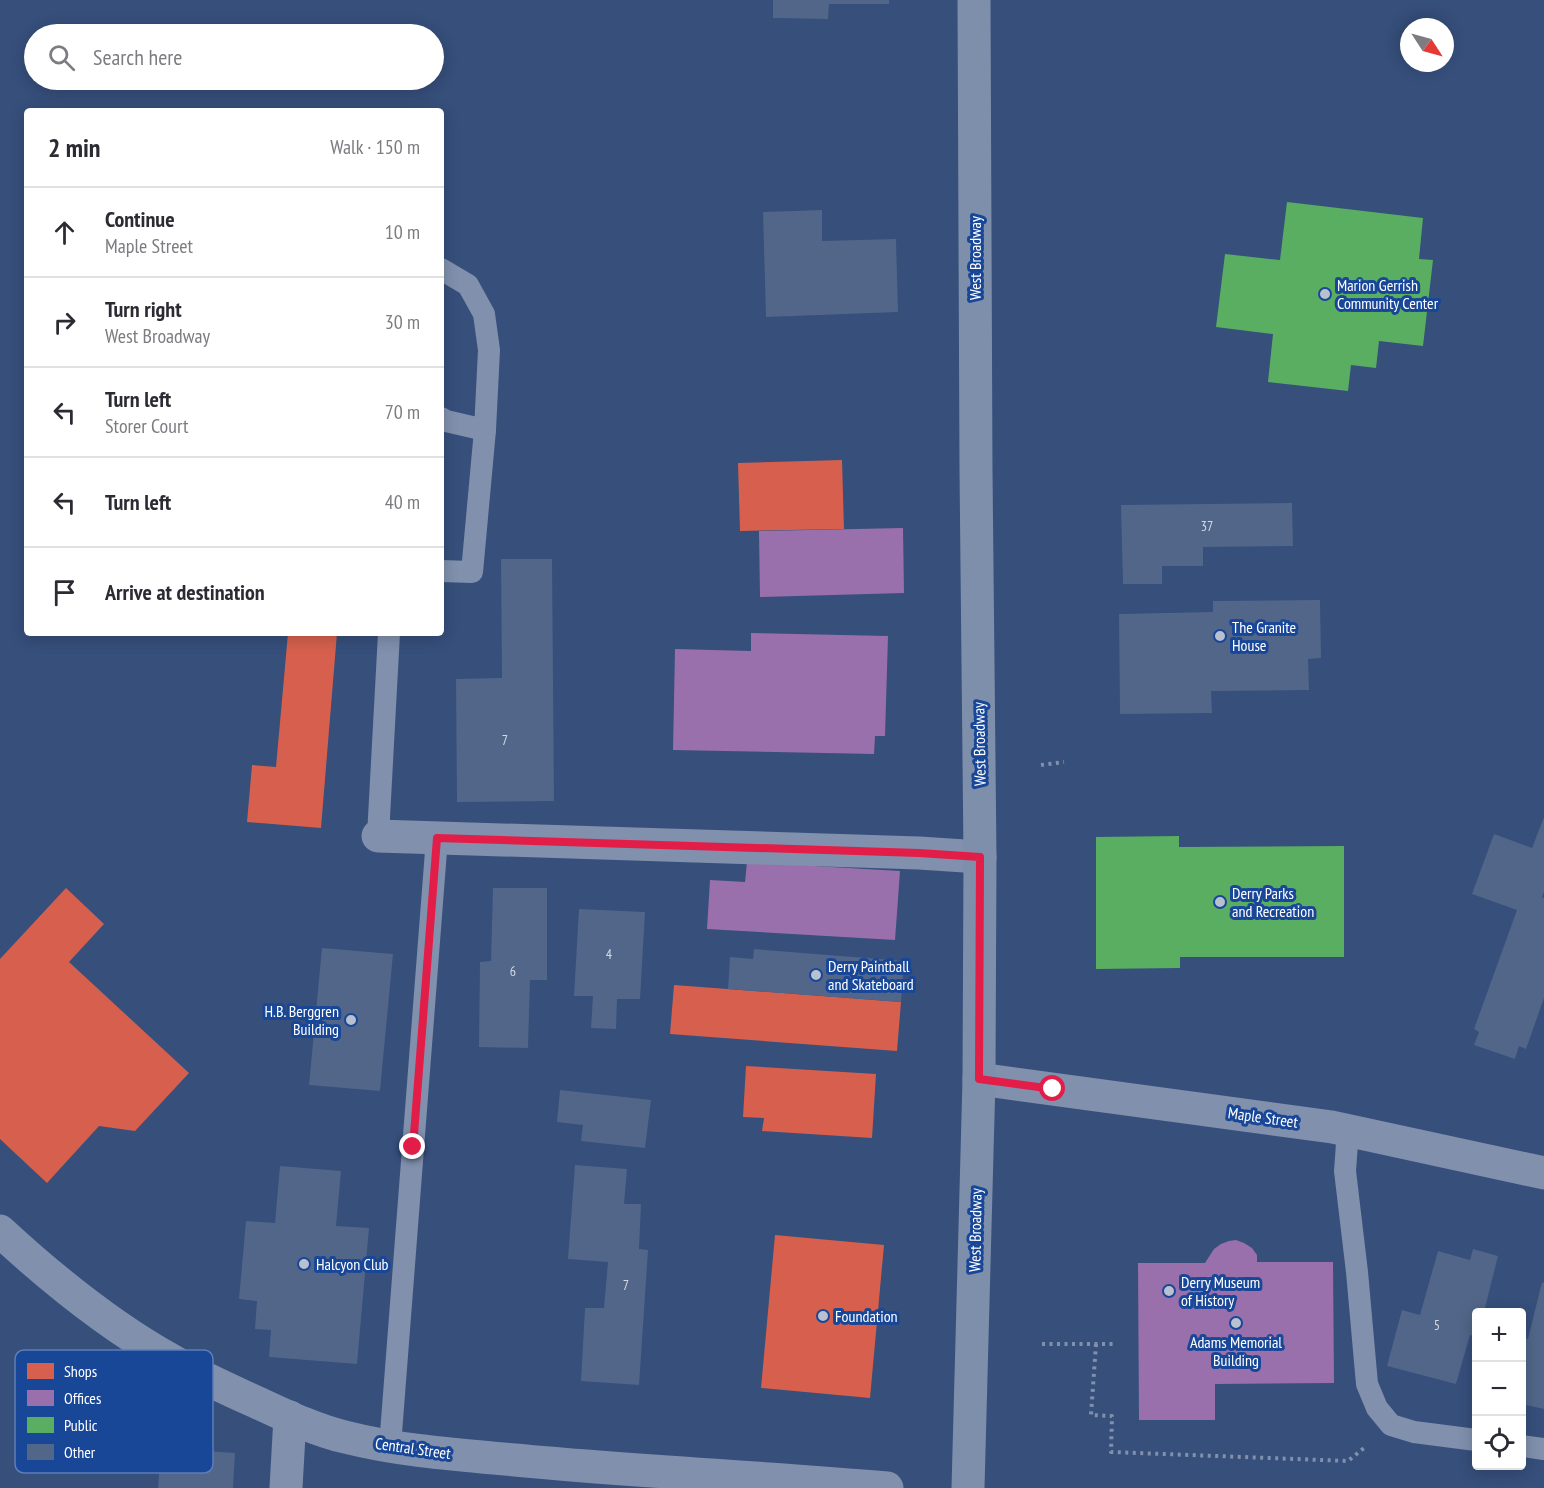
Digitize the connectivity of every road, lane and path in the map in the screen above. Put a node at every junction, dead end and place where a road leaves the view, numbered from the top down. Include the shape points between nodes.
1 (974, 0) edge
2 (444, 271) edge
3 (444, 420) edge
4 (485, 430) junction
5 (444, 571) edge
6 (389, 636) edge
7 (1064, 762) dead end
8 (1041, 765) dead end
9 (378, 836) joint
10 (437, 838) junction
11 (980, 857) junction
12 (979, 1079) junction
13 (1348, 1130) junction
14 (1542, 1166) edge
15 (0, 1231) edge
16 (1042, 1344) dead end
17 (1096, 1344) junction
18 (1115, 1344) dead end
19 (154, 1350) edge
20 (213, 1383) edge
21 (290, 1417) junction
22 (1472, 1439) edge
23 (390, 1446) junction
24 (1526, 1447) edge
25 (1544, 1449) edge
26 (1348, 1461) dead end
27 (285, 1488) edge
28 (886, 1488) edge
29 (969, 1488) edge

1 - 11 main road, West Broadway
2 - 4 lane via 468,285 484,314 489,350
3 - 4 lane
4 - 5 lane via 472,572
6 - 9 lane
7 - 8 path
9 - 10 street
10 - 11 street
10 - 23 lane
11 - 12 main road, West Broadway
12 - 13 street, Maple Street
12 - 29 main road, West Broadway
13 - 14 street, Maple Street
13 - 22 lane via 1346,1171 1367,1384 1377,1408 1392,1425
15 - 19 street, Central Street via 75,1297
16 - 17 path
17 - 18 path
17 - 26 path via 1091,1415 1112,1416 1111,1452
20 - 21 street, Central Street
21 - 23 street, Central Street via 343,1437
21 - 27 street
23 - 28 street, Central Street via 564,1465
24 - 25 lane

